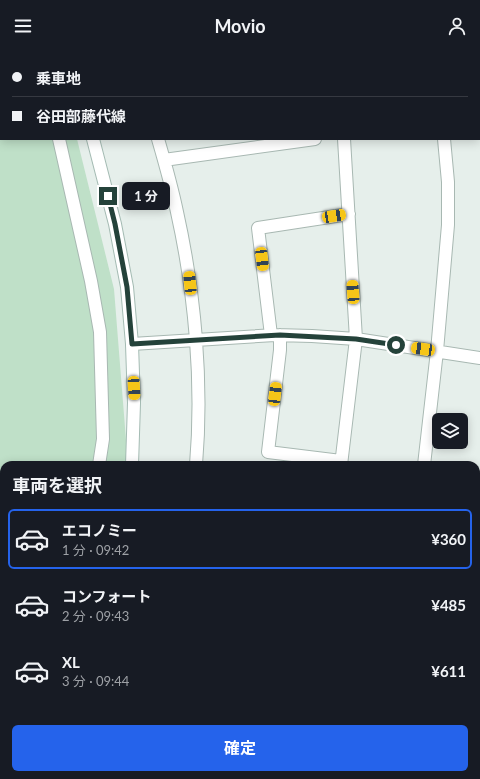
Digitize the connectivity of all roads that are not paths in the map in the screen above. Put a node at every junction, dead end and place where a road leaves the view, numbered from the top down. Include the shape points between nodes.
1 (59, 140) edge
2 (93, 140) edge
3 (158, 140) edge
4 (307, 140) edge
5 (344, 140) edge
6 (444, 140) edge
7 (164, 160) junction
8 (348, 214) junction
9 (276, 335) junction
10 (196, 339) junction
11 (356, 339) junction
12 (132, 344) junction
13 (437, 351) junction
14 (480, 358) edge
15 (100, 461) edge
16 (132, 461) edge
17 (196, 461) edge
18 (328, 461) edge
19 (341, 461) edge
20 (424, 461) edge

1 - 15 street via 100,332 103,439
2 - 12 street via 115,224 127,287
3 - 7 street
4 - 7 street
5 - 8 street
6 - 13 street via 448,225
7 - 10 street via 188,269
8 - 9 street via 258,228
8 - 11 street
9 - 10 street
9 - 11 street
9 - 18 street via 280,350 268,452
10 - 12 street
10 - 17 street
11 - 13 street
11 - 19 street
12 - 16 street
13 - 14 street
13 - 20 street

